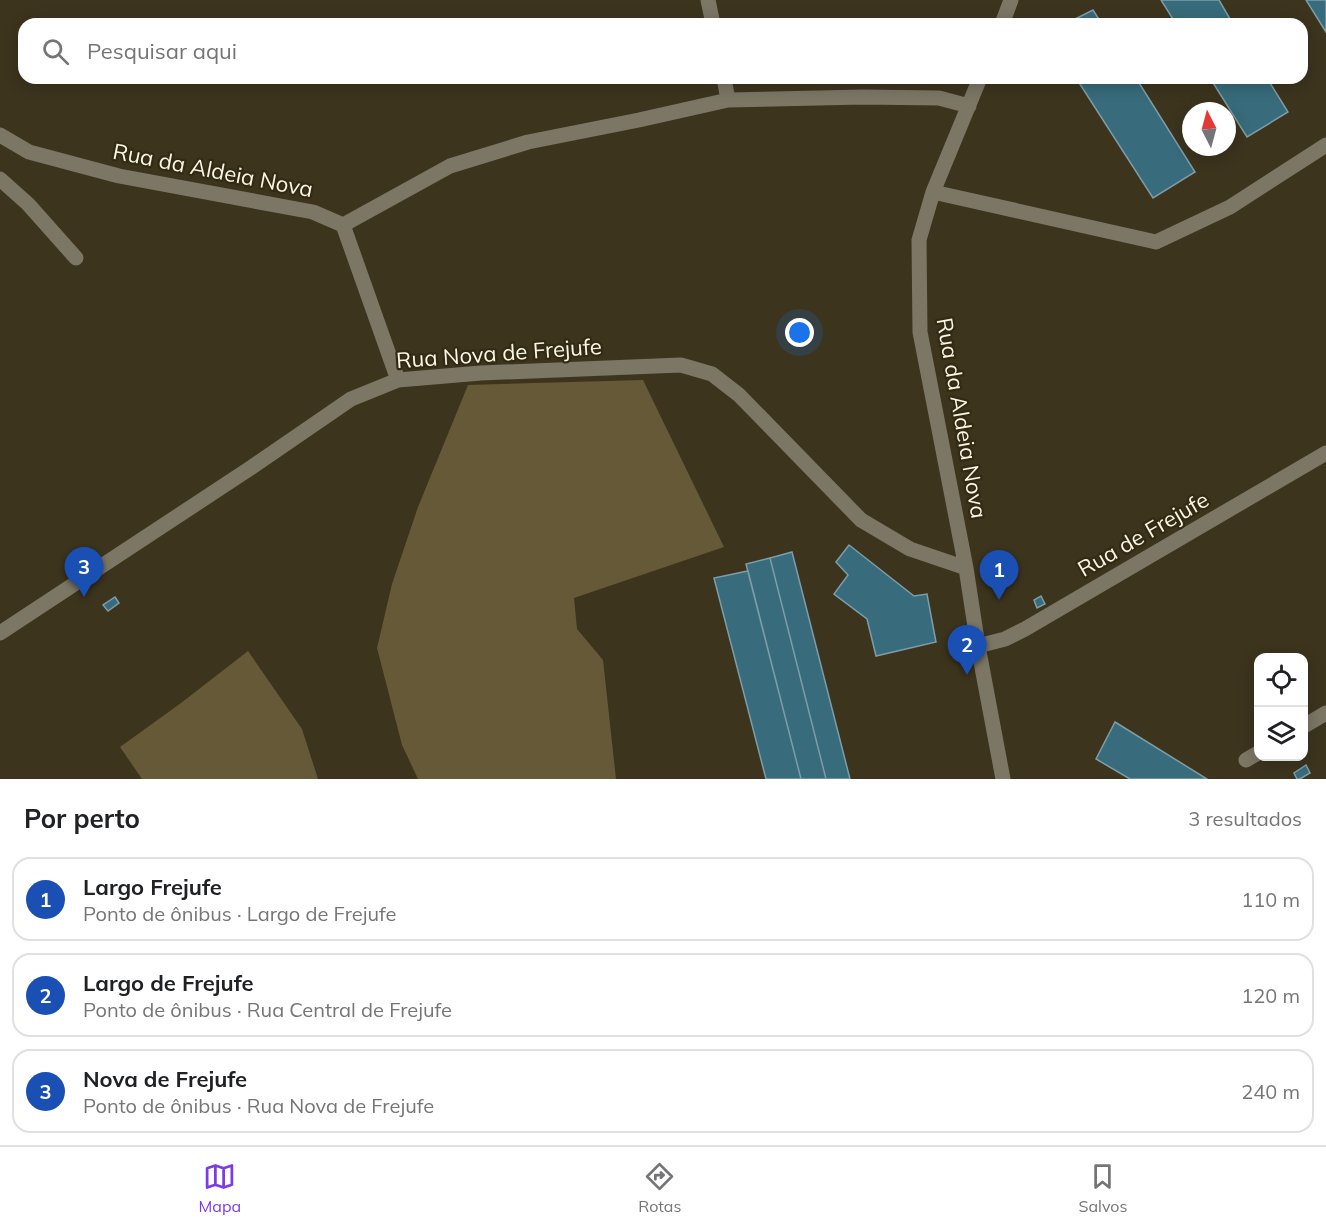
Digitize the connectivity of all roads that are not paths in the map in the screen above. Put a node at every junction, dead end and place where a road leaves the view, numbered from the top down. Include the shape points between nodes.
1 (708, 0) edge
2 (1011, 0) edge
3 (711, 18) edge
4 (1004, 18) edge
5 (724, 84) edge
6 (978, 84) edge
7 (728, 100) junction
8 (969, 106) junction
9 (0, 135) edge
10 (1326, 145) edge
11 (0, 179) edge
12 (933, 192) junction
13 (343, 225) junction
14 (76, 258) dead end
15 (398, 380) junction
16 (1326, 453) edge
17 (966, 568) junction
18 (0, 633) edge
19 (978, 646) junction
20 (1326, 713) edge
21 (1308, 724) edge
22 (1004, 779) edge

1 - 3 street
2 - 4 street
5 - 7 street
6 - 8 street, Rua da Aldeia Nova
7 - 8 street via 939,98
7 - 13 street via 528,142 450,166
8 - 12 street, Rua da Aldeia Nova
9 - 13 street, Rua da Aldeia Nova via 29,152 119,176 313,212
10 - 12 street via 1230,207 1156,242
11 - 14 street
12 - 17 street, Rua da Aldeia Nova via 919,240 920,332
13 - 15 street
15 - 17 street, Rua Nova de Frejufe via 681,365 712,374 739,395 861,520 910,549
15 - 18 street, Rua Nova de Frejufe via 351,399
16 - 19 street, Rua de Frejufe via 1025,629
17 - 19 street, Rua da Aldeia Nova
19 - 22 street, Rua da Aldeia Nova
20 - 21 street

